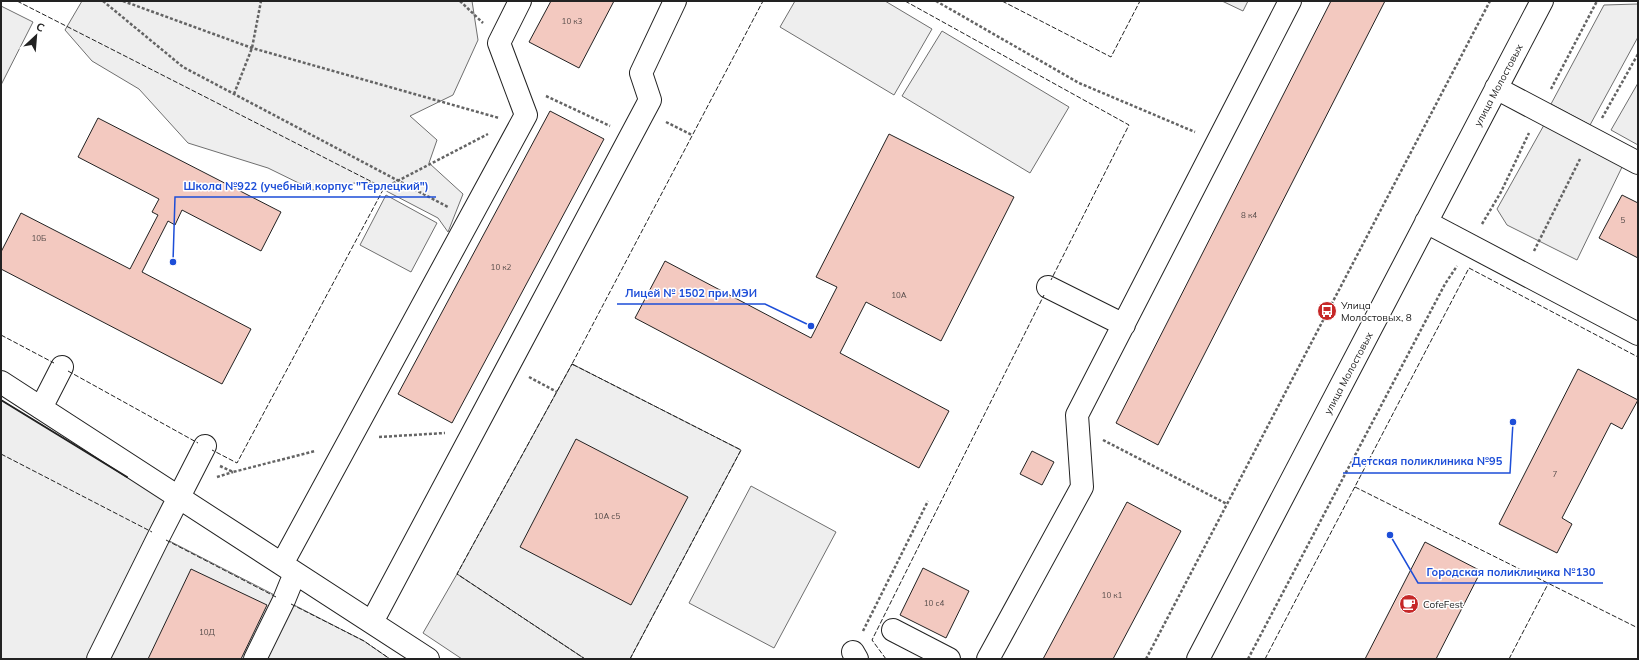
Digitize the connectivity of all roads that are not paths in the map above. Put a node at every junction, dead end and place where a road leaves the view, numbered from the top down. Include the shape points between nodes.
1 (520, 1) edge
2 (675, 1) edge
3 (1290, 1) edge
4 (1542, 1) edge
5 (1496, 88) junction
6 (1638, 163) edge
7 (1426, 222) junction
8 (1048, 287) dead end
9 (1124, 325) junction
10 (1638, 334) edge
11 (62, 367) dead end
12 (1, 382) edge
13 (41, 408) junction
14 (202, 452) road end
15 (179, 497) junction
16 (289, 568) junction
17 (372, 622) junction
18 (893, 630) dead end
19 (98, 659) edge
20 (255, 659) edge
21 (428, 659) edge
22 (949, 659) edge
23 (988, 659) edge
24 (1198, 659) edge

1 - 16 street via 499,43 526,115 346,447
2 - 17 street via 641,73 650,100 645,111
3 - 9 street
4 - 5 street, улица Молостовых
5 - 6 street
5 - 7 street, улица Молостовых
7 - 10 street
7 - 24 street, улица Молостовых
8 - 9 street
9 - 23 street via 1078,414 1082,487
11 - 13 street
12 - 13 street
13 - 15 street
14 - 15 street
15 - 16 street
15 - 19 street
16 - 17 street
16 - 20 street via 284,600
17 - 21 street
18 - 22 street

